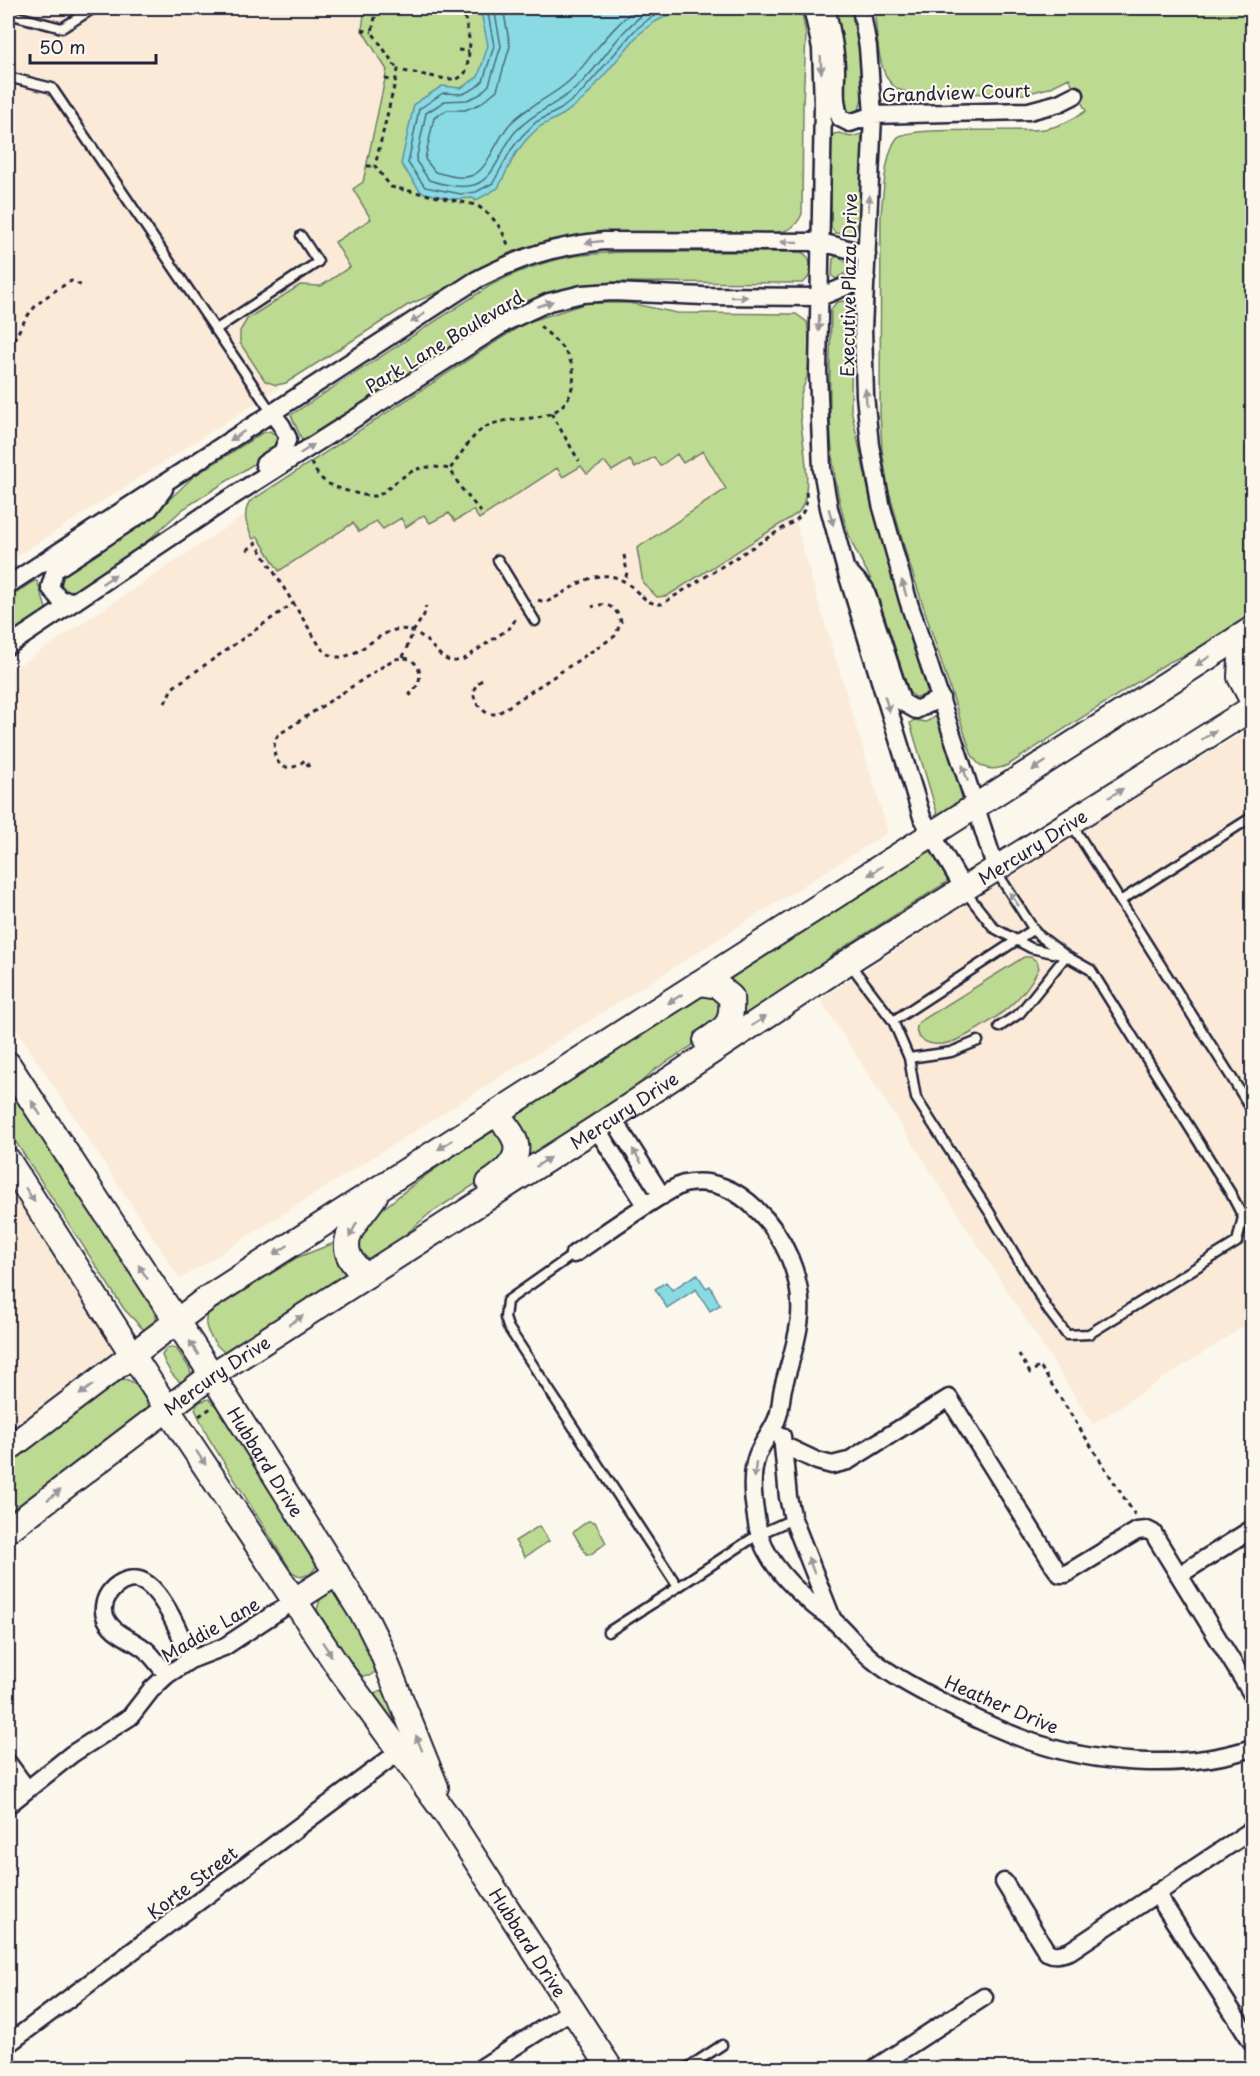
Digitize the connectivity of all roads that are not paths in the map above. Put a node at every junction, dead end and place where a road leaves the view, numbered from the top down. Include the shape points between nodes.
1 (94, 8) edge
2 (812, 8) edge
3 (826, 8) edge
4 (861, 8) edge
5 (8, 14) edge
6 (8, 77) edge
7 (1075, 95) dead end
8 (873, 115) junction
9 (301, 236) dead end
10 (820, 242) junction
11 (867, 254) junction
12 (866, 278) junction
13 (820, 297) junction
14 (215, 330) junction
15 (272, 413) junction
16 (172, 478) junction
17 (149, 551) junction
18 (498, 560) dead end
19 (845, 567) junction
20 (8, 585) edge
21 (76, 601) junction
22 (535, 621) dead end
23 (1252, 630) edge
24 (8, 645) edge
25 (1252, 648) edge
26 (941, 698) junction
27 (1252, 700) edge
28 (1252, 708) edge
29 (976, 806) junction
30 (1252, 817) edge
31 (1070, 822) junction
32 (931, 835) junction
33 (996, 869) junction
34 (964, 889) junction
35 (1120, 902) junction
36 (1034, 929) junction
37 (1018, 940) junction
38 (1066, 956) junction
39 (848, 962) junction
40 (699, 983) junction
41 (893, 1021) junction
42 (999, 1027) dead end
43 (978, 1041) dead end
44 (909, 1058) junction
45 (8, 1064) edge
46 (1252, 1110) edge
47 (495, 1114) junction
48 (612, 1117) junction
49 (8, 1160) edge
50 (381, 1186) junction
51 (662, 1196) junction
52 (646, 1205) junction
53 (574, 1254) joint
54 (388, 1262) junction
55 (365, 1276) junction
56 (176, 1320) junction
57 (133, 1355) junction
58 (212, 1375) junction
59 (168, 1410) junction
60 (778, 1417) junction
61 (10, 1439) edge
62 (783, 1445) junction
63 (793, 1519) junction
64 (1252, 1529) edge
65 (8, 1530) edge
66 (759, 1534) junction
67 (337, 1573) junction
68 (1179, 1575) junction
69 (678, 1587) junction
70 (295, 1600) junction
71 (832, 1619) junction
72 (608, 1632) dead end
73 (190, 1660) junction
74 (389, 1669) junction
75 (167, 1676) junction
76 (353, 1687) junction
77 (1252, 1694) edge
78 (1252, 1748) edge
79 (400, 1751) junction
80 (8, 1763) edge
81 (27, 1789) junction
82 (8, 1805) edge
83 (448, 1817) junction
84 (1252, 1830) edge
85 (1004, 1882) dead end
86 (1156, 1893) junction
87 (984, 1997) dead end
88 (572, 2010) junction
89 (1252, 2042) edge
90 (8, 2044) edge
91 (722, 2045) dead end
92 (482, 2068) edge
93 (610, 2068) edge
94 (687, 2068) edge
95 (875, 2068) edge

1 - 5 lane via 62,28
2 -> 10 street, Executive Plaza Drive via 821,59 823,105
3 - 8 street via 840,118 850,123
4 - 8 street, Executive Plaza Drive
6 - 14 lane via 52,88
7 - 8 street, Grandview Court via 1029,111
11 -> 8 street, Executive Plaza Drive
9 - 14 lane via 318,262
10 - 11 street, Park Lane Boulevard
10 - 13 street, Executive Plaza Drive
10 -> 15 street, Park Lane Boulevard via 604,241 534,254 476,280
11 - 12 street, Executive Plaza Drive
12 - 13 street, Park Lane Boulevard
26 -> 12 street, Executive Plaza Drive via 878,492 865,395
17 -> 13 street, Park Lane Boulevard via 508,321 549,302 614,292
13 -> 19 street, Executive Plaza Drive via 822,468
14 - 15 lane
15 -> 16 street, Park Lane Boulevard
15 - 17 street, Park Lane Boulevard via 288,438 282,452 186,514
16 - 20 street, Park Lane Boulevard
16 - 21 street, Park Lane Boulevard via 149,509 55,570 50,587 60,600
21 -> 17 street, Park Lane Boulevard
18 - 22 lane
19 - 26 street, Executive Plaza Drive via 865,590 902,702 916,710
19 -> 32 street, Executive Plaza Drive via 921,817
21 - 24 street, Park Lane Boulevard
23 -> 29 street
25 - 27 street via 1241,659 1240,677
29 -> 26 street, Executive Plaza Drive
31 -> 28 street, Mercury Drive
29 - 32 street
29 - 33 street, Executive Plaza Drive
30 - 35 lane
31 - 33 street, Mercury Drive
31 - 35 lane
32 - 34 street, Executive Plaza Drive
32 -> 40 street
33 - 34 street, Mercury Drive
36 -> 33 lane
34 - 37 lane via 994,928
34 - 39 street, Mercury Drive
35 - 46 lane
36 - 37 lane
36 - 38 lane
37 - 38 lane via 1031,948
37 - 41 lane
38 - 42 lane via 1020,1013
38 - 44 lane via 1091,970 1230,1192 1243,1217 1237,1242 1089,1334 1067,1335 916,1098
39 - 41 lane
48 -> 39 street, Mercury Drive
40 -> 47 street
40 - 48 street via 718,986 731,997 732,1013 726,1027 662,1070
41 - 44 lane
43 - 44 lane via 951,1052
56 -> 45 street, Hubbard Drive
47 -> 50 street
47 - 54 street via 516,1139 516,1156 506,1172 432,1220
51 -> 48 street
48 - 52 street
54 -> 48 street, Mercury Drive
49 -> 57 street, Hubbard Drive
50 -> 55 street via 352,1227 347,1243 350,1258
50 -> 56 street
51 - 52 street, Heather Drive
51 - 60 street, Heather Drive via 682,1184 707,1183 727,1188 760,1212 790,1259 800,1314
52 - 53 street, Heather Drive
53 - 69 lane via 507,1301 505,1318
54 - 55 street, Mercury Drive
58 -> 55 street, Mercury Drive
56 - 57 street
58 -> 56 street, Hubbard Drive
57 - 59 street, Hubbard Drive
57 -> 61 street
58 - 59 street, Mercury Drive
58 - 67 street, Hubbard Drive
65 -> 59 street, Mercury Drive
59 -> 70 street, Hubbard Drive
60 - 62 street, Heather Drive
60 -> 66 street, Heather Drive via 757,1457 752,1487
62 - 63 street, Heather Drive
62 - 68 street via 832,1465 848,1461 949,1398 1060,1574 1137,1531 1147,1530 1153,1533
63 - 66 lane
71 -> 63 street, Heather Drive
64 - 68 street
66 - 69 lane
66 - 71 street, Heather Drive via 773,1562 789,1581
67 - 70 street
67 - 74 street, Hubbard Drive via 368,1623
68 - 77 street
69 - 72 lane
70 - 73 street, Maddie Lane via 224,1647
70 -> 76 street, Hubbard Drive
71 - 78 street, Heather Drive via 872,1660 916,1688 1045,1746 1082,1755 1164,1762
73 - 75 street, Maddie Lane
73 - 75 street via 178,1628 152,1587 133,1578 114,1587 106,1596 104,1615 110,1625 147,1651
74 - 76 street via 376,1684
83 -> 74 street, Hubbard Drive
75 - 81 street, Maddie Lane via 130,1717
76 - 79 street, Hubbard Drive
79 - 83 street, Hubbard Drive
79 - 90 street, Korte Street
80 - 81 street
81 - 82 street, Maddie Lane
83 - 88 street, Hubbard Drive
84 - 86 street
85 - 86 street via 1047,1952 1054,1955 1070,1950
86 - 89 street
87 - 95 street
88 - 92 street
88 - 93 street, Hubbard Drive
91 - 94 lane

